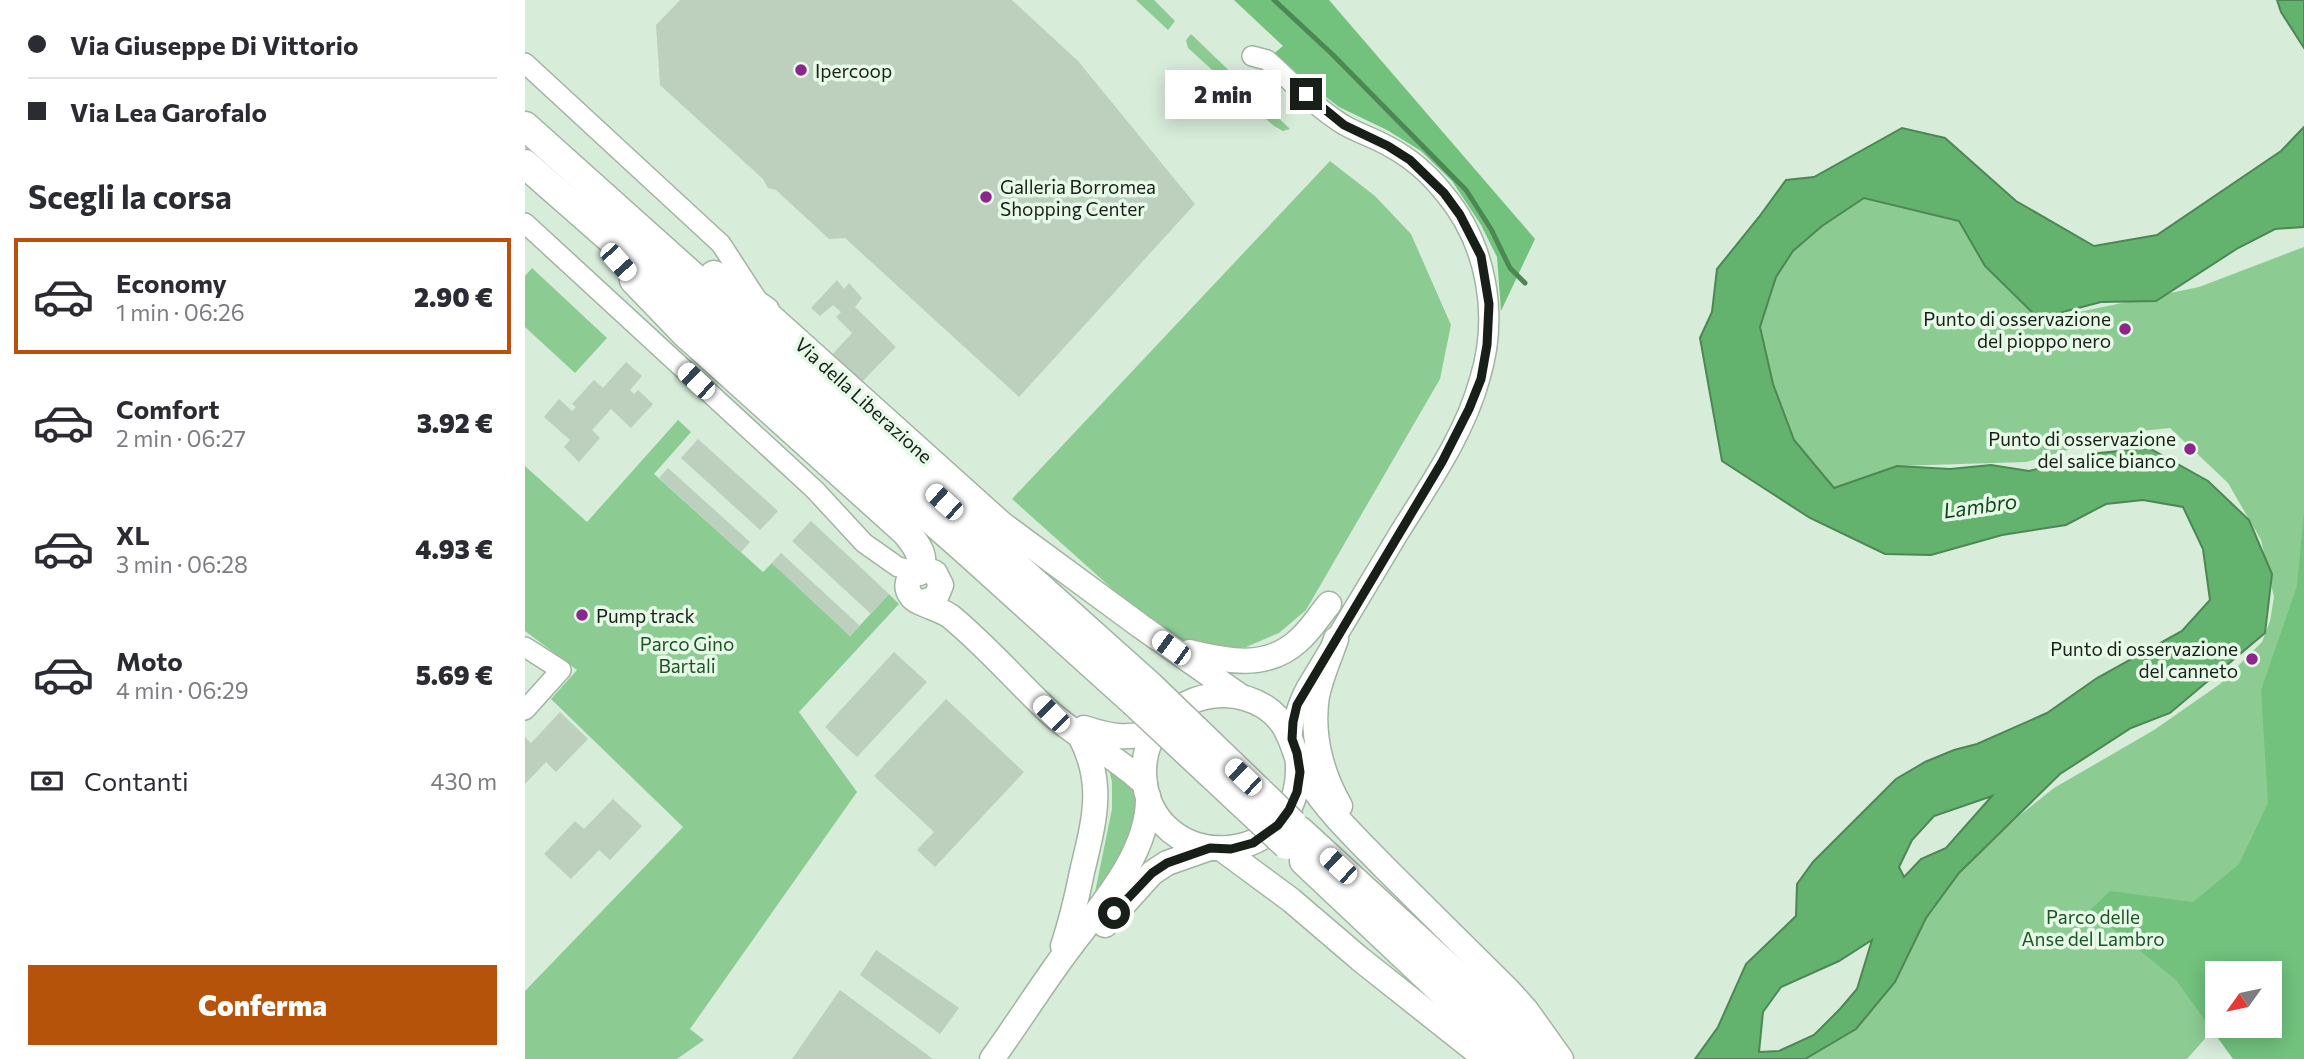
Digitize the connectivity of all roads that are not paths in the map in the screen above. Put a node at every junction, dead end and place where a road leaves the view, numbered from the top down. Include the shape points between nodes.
1 (1252, 56) dead end
2 (525, 63) edge
3 (525, 126) edge
4 (525, 164) edge
5 (555, 191) junction
6 (525, 223) edge
7 (635, 225) junction
8 (765, 311) junction
9 (922, 584) junction
10 (1329, 604) dead end
11 (1336, 639) junction
12 (525, 646) edge
13 (1171, 648) junction
14 (1142, 694) junction
15 (1240, 696) junction
16 (525, 710) edge
17 (1070, 727) junction
18 (1158, 728) junction
19 (1295, 746) junction
20 (1147, 790) junction
21 (1293, 838) junction
22 (1216, 849) junction
23 (1410, 894) junction
24 (1058, 964) junction
25 (992, 1059) edge
26 (1009, 1059) edge
27 (1486, 1059) edge
28 (1514, 1059) edge
29 (1548, 1059) edge
30 (1561, 1059) edge

1 - 11 street via 1267,60 1344,125 1410,160 1444,193 1481,256 1489,304 1481,379 1469,409
2 - 8 street, Via della Liberazione via 721,244
3 - 7 highway
4 - 5 highway
5 - 9 highway via 666,315 906,532 921,556
5 - 14 highway via 932,520
6 - 9 street via 815,490 864,543
7 - 8 highway
7 - 14 highway
8 - 13 main road, Via della Liberazione via 1002,524
9 - 17 main road via 949,616
10 - 13 main road via 1300,640 1271,658 1228,662
11 - 19 street via 1297,705
11 - 23 main road via 1315,718 1321,761 1356,830
12 - 16 street via 561,670
13 - 15 main road, Via della Liberazione
14 - 21 highway, bridge
15 - 18 main road via 1219,694 1192,700
15 - 19 main road via 1267,708 1286,727
17 - 18 main road via 1127,737
17 - 20 main road via 1122,763
17 - 24 main road via 1093,768 1096,809
18 - 20 main road via 1145,761
19 - 22 main road via 1300,772 1297,792 1278,825 1253,843
19 - 23 main road via 1307,778 1325,805
20 - 22 main road via 1170,829
20 - 24 main road via 1149,813 1137,848
21 - 28 highway
21 - 29 highway
22 - 26 main road via 1167,863 1138,887 1114,913
22 - 27 main road via 1291,900
23 - 30 main road via 1517,1000
24 - 25 main road

